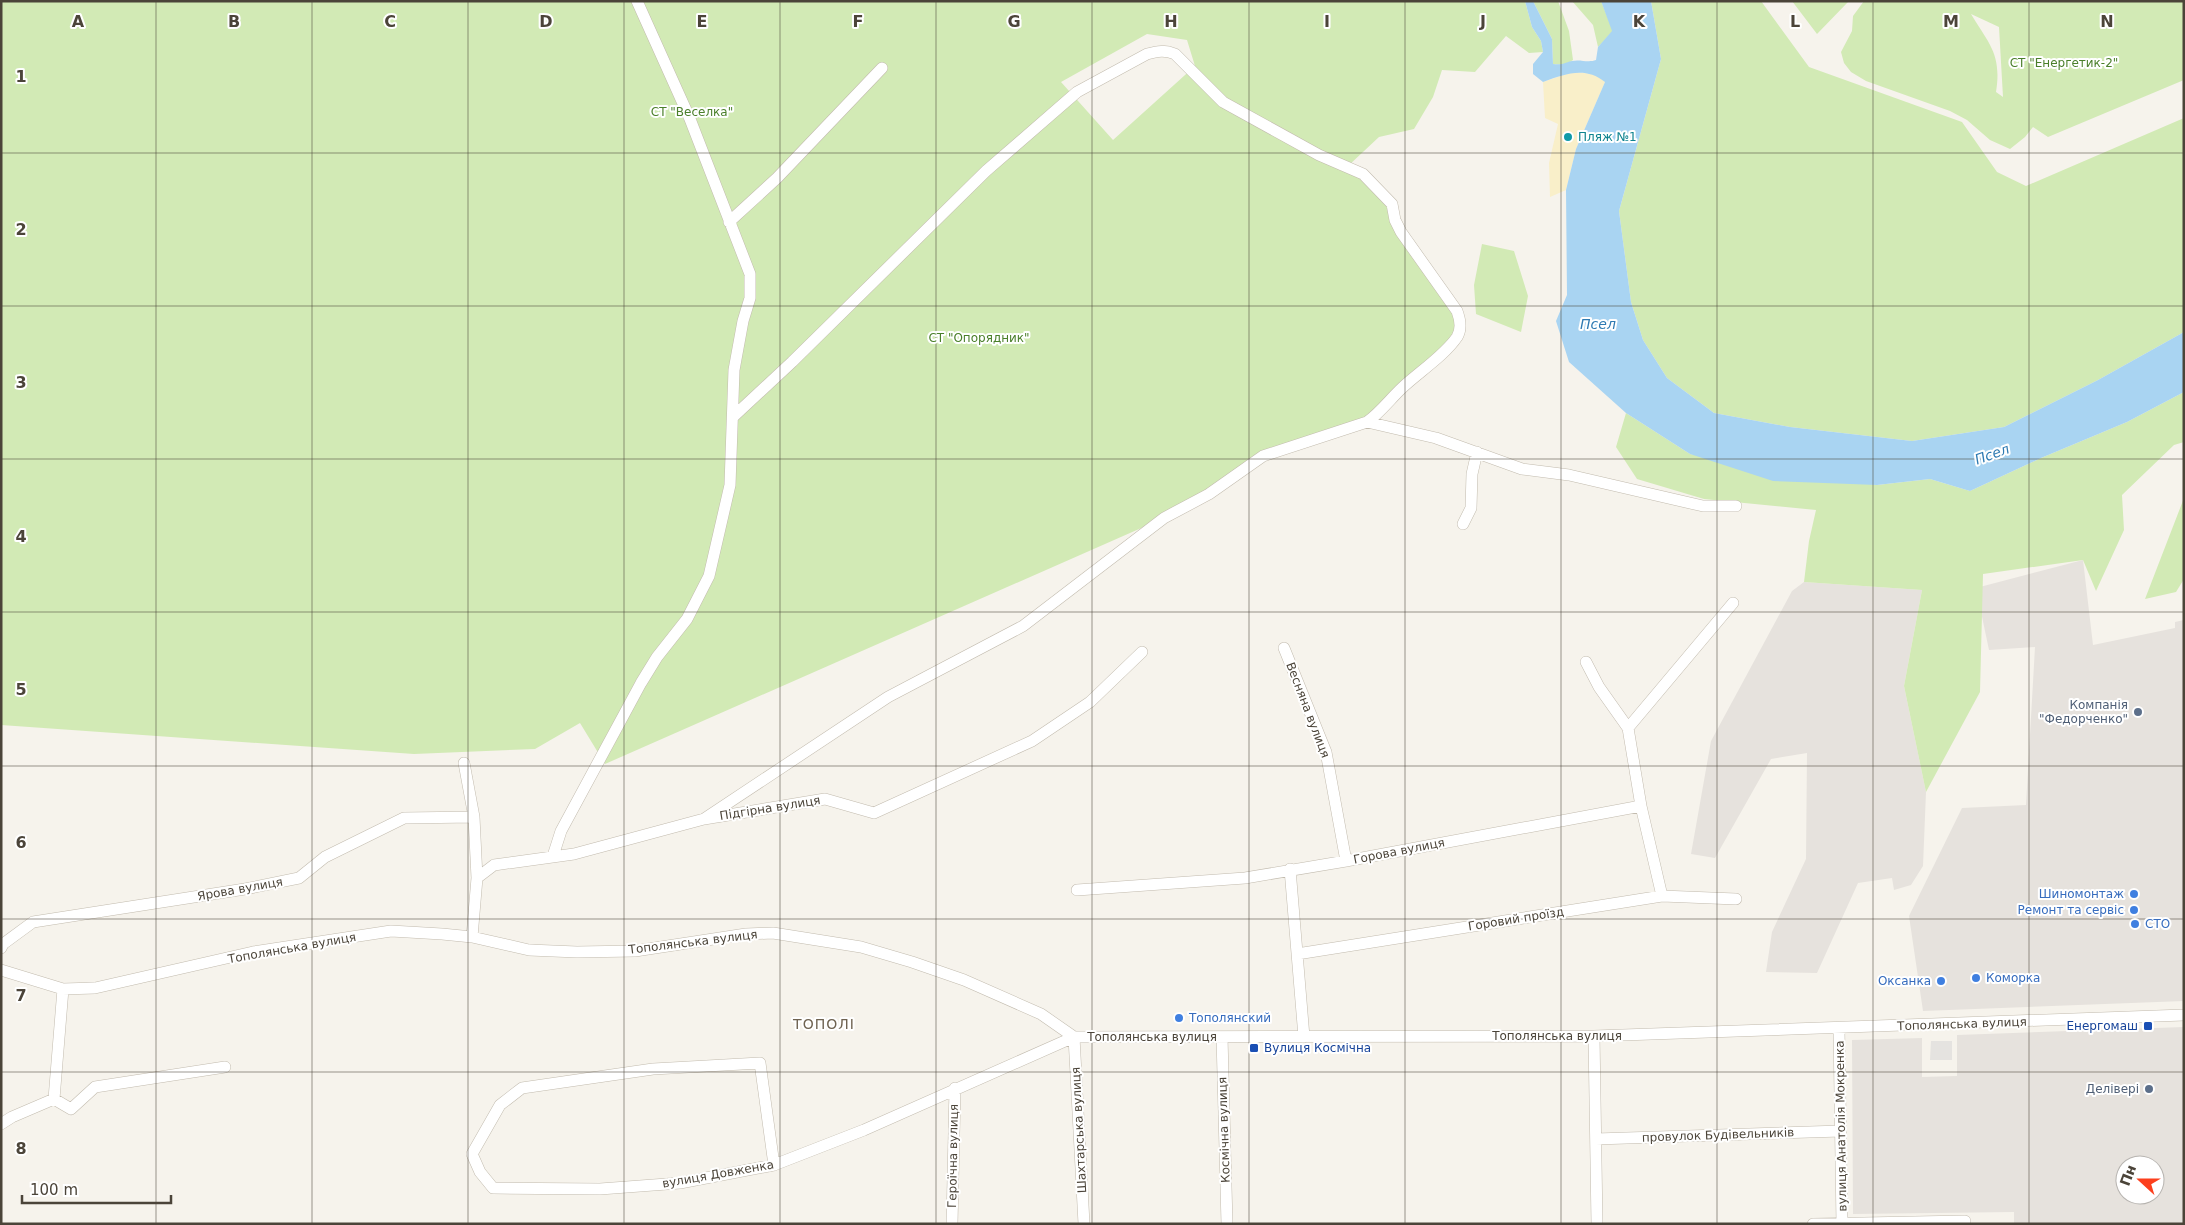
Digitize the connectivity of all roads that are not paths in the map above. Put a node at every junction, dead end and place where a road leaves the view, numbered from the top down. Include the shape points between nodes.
1 (637, 1) edge
2 (882, 68) dead end
3 (729, 222) junction
4 (734, 416) junction
5 (1367, 422) junction
6 (1477, 452) junction
7 (1736, 506) dead end
8 (1463, 524) dead end
9 (1733, 603) dead end
10 (1284, 648) dead end
11 (1142, 652) dead end
12 (1586, 662) dead end
13 (1628, 728) junction
14 (464, 763) dead end
15 (1641, 806) junction
16 (474, 817) junction
17 (704, 818) junction
18 (553, 856) junction
19 (1346, 862) junction
20 (1290, 869) junction
21 (478, 878) junction
22 (1077, 890) dead end
23 (1662, 896) junction
24 (1736, 899) dead end
25 (472, 937) junction
26 (1, 948) edge
27 (1297, 954) junction
28 (1, 970) edge
29 (63, 989) junction
30 (2184, 1015) edge
31 (1840, 1029) junction
32 (1594, 1036) junction
33 (1074, 1037) junction
34 (1222, 1037) junction
35 (1304, 1037) junction
36 (225, 1067) dead end
37 (955, 1088) junction
38 (54, 1099) junction
39 (1, 1124) edge
40 (1841, 1131) junction
41 (1596, 1139) junction
42 (774, 1165) junction
43 (1965, 1221) dead end
44 (952, 1224) edge
45 (1084, 1224) edge
46 (1227, 1224) edge
47 (1597, 1224) edge
48 (1813, 1224) edge
49 (1842, 1224) edge

1 - 3 street via 690,119
2 - 3 street via 777,178
3 - 4 street via 750,274 750,298 734,370
4 - 5 street via 986,171 1077,92 1147,54 1165,50 1175,54 1224,102 1319,155 1363,174 1392,204 1401,232 1457,311 1460,329 1457,336
4 - 18 street via 730,485 709,576 687,619 640,683 561,831
5 - 6 street via 1436,438
5 - 17 street via 1263,456 1209,494 1164,518 1023,626 888,697
6 - 7 street via 1522,468 1569,475 1702,506
6 - 8 street via 1472,474 1471,508
9 - 13 street
10 - 19 street, Весняна вулиця via 1326,752
11 - 17 street, Підгірна вулиця via 1090,702 1032,742 874,813 825,799
12 - 13 street
13 - 15 street
14 - 16 street
15 - 19 street, Горова вулиця
15 - 23 street
16 - 21 street
16 - 26 street, Ярова вулиця via 404,818 325,857 299,878 33,922
17 - 18 street, Підгірна вулиця via 574,854
18 - 21 street, Підгірна вулиця via 494,865
19 - 20 street, Горова вулиця
20 - 22 street, Горова вулиця via 1245,878
20 - 27 street
21 - 25 street
23 - 24 street, Горовий проїзд
23 - 27 street, Горовий проїзд
25 - 29 street, Тополянська вулиця via 391,931 253,952 96,988
25 - 33 street, Тополянська вулиця via 529,950 577,952 635,951 746,934 773,933 817,939 878,952 964,980 1041,1014
27 - 35 street
28 - 29 street, Тополянська вулиця
29 - 38 street
30 - 31 street, Тополянська вулиця
31 - 32 street, Тополянська вулиця
31 - 40 street, вулиця Анатолія Мокренка
32 - 35 street, Тополянська вулиця
32 - 41 street
33 - 34 street, Тополянська вулиця
33 - 37 street, вулиця Довженка
33 - 45 street, Шахтарська вулиця
34 - 35 street, Тополянська вулиця
34 - 46 street, Космічна вулиця
36 - 38 street via 95,1088 71,1108
37 - 42 street, вулиця Довженка via 864,1130
37 - 44 street, Героїчна вулиця
38 - 39 street
40 - 41 street, провулок Будівельників
40 - 49 street, вулиця Анатолія Мокренка
41 - 47 street
42 - 42 street, вулиця Довженка via 680,1183 600,1189 494,1188 480,1172 472,1154 500,1105 522,1088 653,1069 760,1063
43 - 49 street
48 - 49 street

